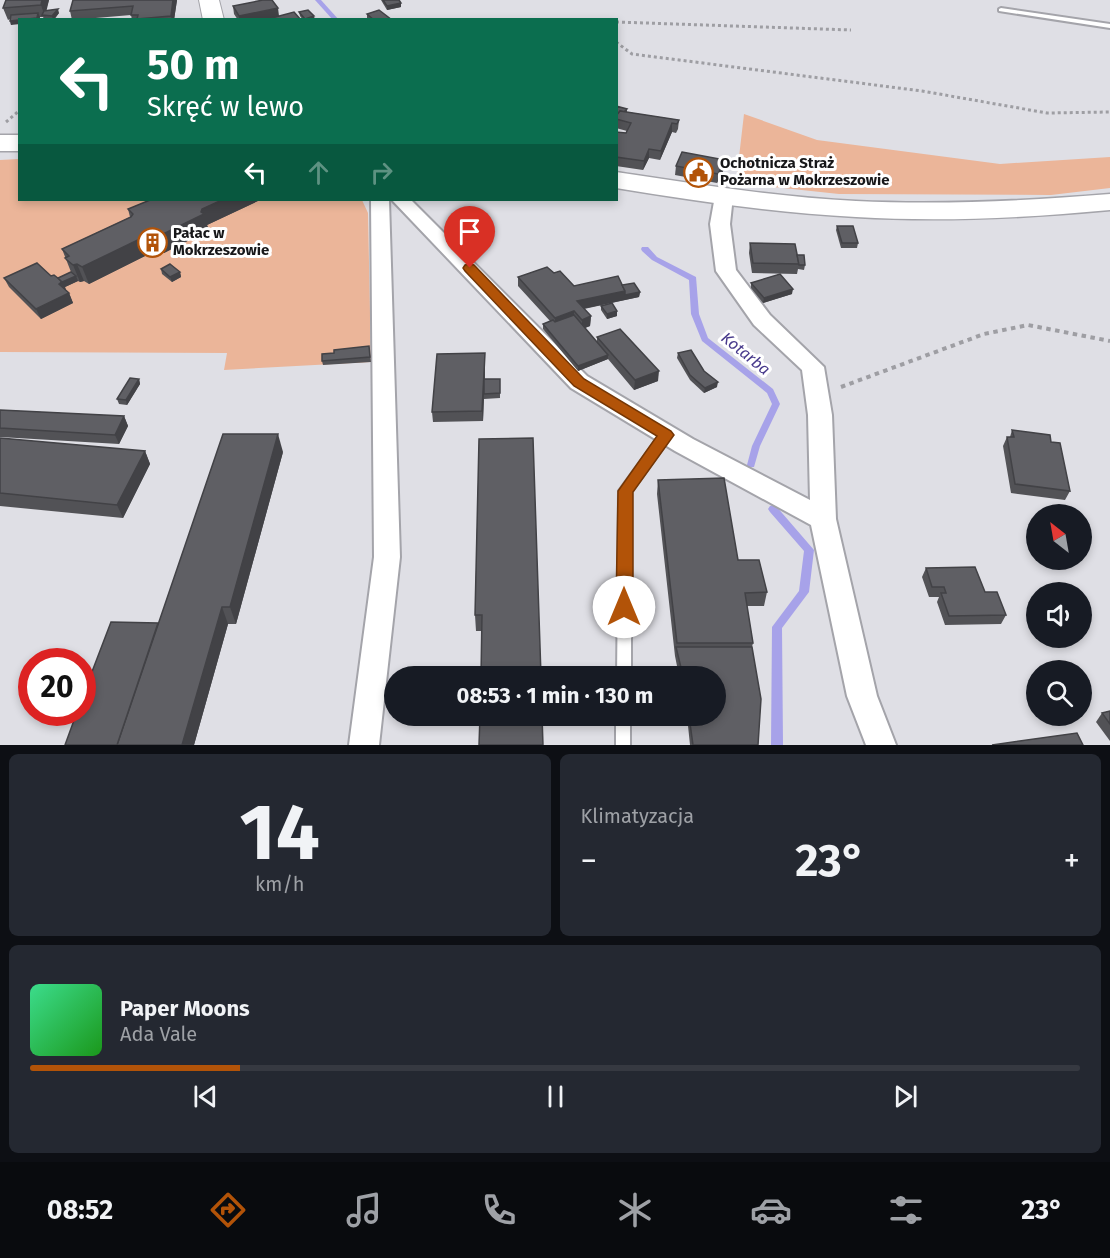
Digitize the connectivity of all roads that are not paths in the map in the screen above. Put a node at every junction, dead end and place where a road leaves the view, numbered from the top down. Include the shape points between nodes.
1 (209, 0) edge
2 (1001, 9) dead end
3 (214, 18) edge
4 (1110, 26) edge
5 (0, 143) edge
6 (18, 143) edge
7 (618, 180) edge
8 (724, 196) junction
9 (380, 201) edge
10 (402, 201) edge
11 (1110, 202) edge
12 (666, 435) junction
13 (823, 519) junction
14 (624, 666) edge
15 (623, 726) edge
16 (363, 745) edge
17 (623, 745) edge
18 (881, 745) edge

1 - 3 street
2 - 4 lane
5 - 6 main road
7 - 8 main road
8 - 11 main road via 910,211 999,210
8 - 13 street via 720,224 726,271 762,320 813,367 820,415
9 - 16 street via 387,557
10 - 12 street via 579,382
12 - 13 street
12 - 14 lane via 625,491
13 - 18 street via 862,696
15 - 17 lane

